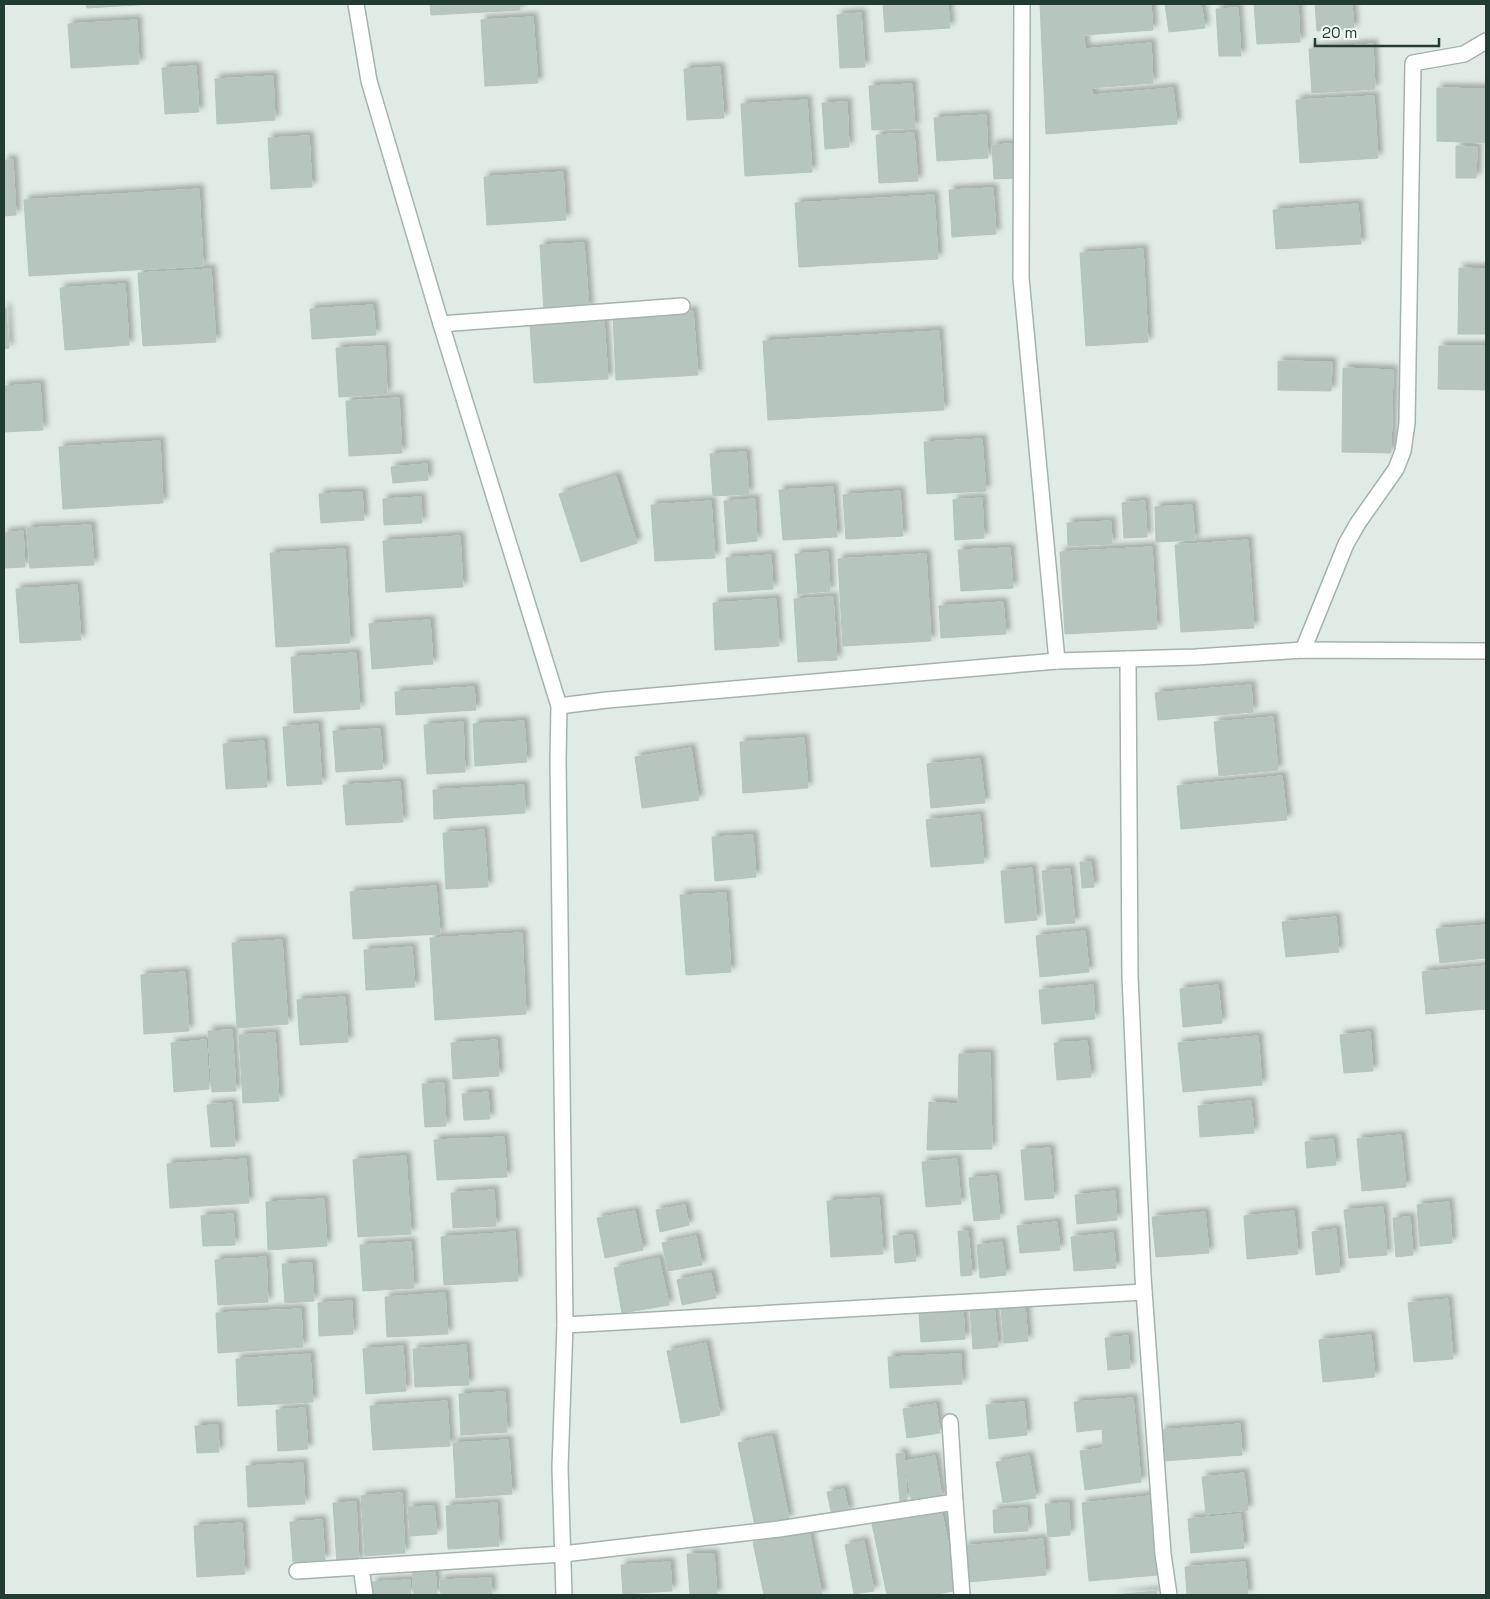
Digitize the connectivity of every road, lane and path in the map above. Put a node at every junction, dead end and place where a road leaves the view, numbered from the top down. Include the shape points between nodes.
1 (356, 4) edge
2 (1022, 4) edge
3 (1486, 41) edge
4 (682, 306) dead end
5 (441, 324) junction
6 (1303, 650) junction
7 (1486, 651) edge
8 (1128, 659) junction
9 (1057, 661) junction
10 (559, 706) junction
11 (1144, 1292) junction
12 (564, 1325) junction
13 (950, 1422) dead end
14 (955, 1502) junction
15 (563, 1554) junction
16 (361, 1568) junction
17 (297, 1571) dead end
18 (365, 1595) edge
19 (564, 1595) edge
20 (962, 1595) edge
21 (1169, 1595) edge

1 - 5 street via 369,81
2 - 9 street via 1021,278
3 - 6 street via 1464,54 1413,63 1407,423 1403,451 1396,469 1346,544
4 - 5 street
5 - 10 street
6 - 7 street
6 - 8 street
8 - 9 street
8 - 11 street via 1130,976
9 - 10 street
10 - 12 street
11 - 12 street
11 - 21 street via 1163,1554
12 - 15 street via 560,1468
13 - 14 street
14 - 15 street via 780,1529
14 - 20 street
15 - 16 street
15 - 19 street
16 - 17 street
16 - 18 street

